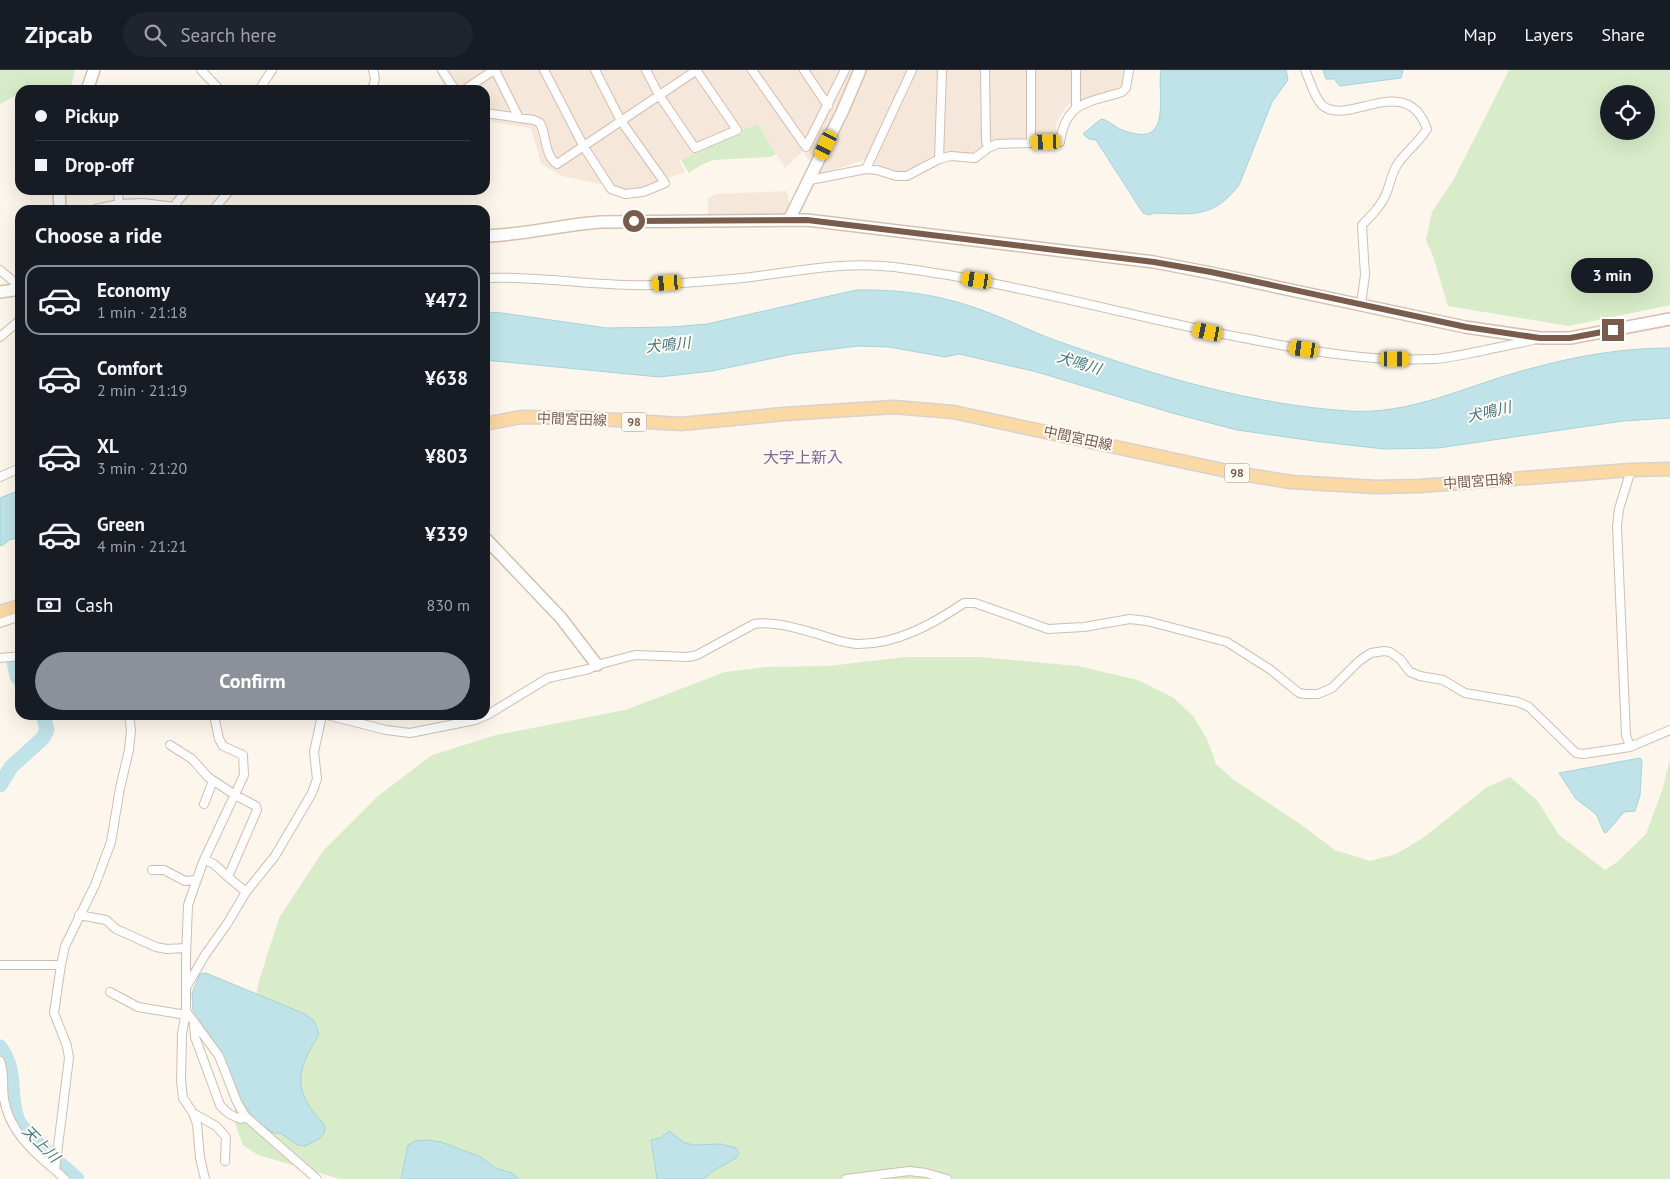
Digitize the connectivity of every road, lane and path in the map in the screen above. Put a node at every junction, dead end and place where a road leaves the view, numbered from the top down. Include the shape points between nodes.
1 (94, 70) edge
2 (201, 70) edge
3 (272, 70) edge
4 (373, 70) edge
5 (442, 70) edge
6 (494, 70) edge
7 (544, 70) edge
8 (595, 70) edge
9 (646, 70) edge
10 (697, 70) edge
11 (752, 70) edge
12 (804, 70) edge
13 (845, 70) edge
14 (860, 70) edge
15 (912, 70) edge
16 (942, 70) edge
17 (985, 70) edge
18 (1031, 70) edge
19 (1076, 70) edge
20 (1129, 70) edge
21 (1305, 70) edge
22 (88, 85) edge
23 (215, 85) edge
24 (263, 85) edge
25 (374, 85) edge
26 (451, 85) edge
27 (472, 85) edge
28 (659, 95) junction
29 (1368, 96) dead end
30 (1418, 102) dead end
31 (828, 106) junction
32 (1076, 108) junction
33 (490, 114) edge
34 (519, 118) junction
35 (621, 121) junction
36 (1031, 143) junction
37 (584, 146) junction
38 (988, 148) junction
39 (939, 159) junction
40 (866, 169) junction
41 (810, 180) junction
42 (118, 195) edge
43 (226, 195) edge
44 (119, 204) junction
45 (114, 205) edge
46 (156, 205) edge
47 (217, 205) edge
48 (789, 220) junction
49 (490, 236) edge
50 (0, 270) edge
51 (490, 278) edge
52 (15, 284) edge
53 (15, 289) edge
54 (0, 292) edge
55 (1361, 304) junction
56 (1670, 319) edge
57 (15, 324) edge
58 (0, 337) edge
59 (1540, 338) junction
60 (490, 423) edge
61 (1670, 469) edge
62 (15, 470) edge
63 (1631, 470) junction
64 (0, 477) edge
65 (490, 543) edge
66 (15, 608) edge
67 (0, 612) edge
68 (15, 618) edge
69 (0, 623) edge
70 (15, 656) edge
71 (0, 658) edge
72 (597, 665) junction
73 (490, 714) edge
74 (130, 720) edge
75 (215, 720) edge
76 (321, 720) edge
77 (347, 720) edge
78 (475, 720) edge
79 (1670, 730) edge
80 (170, 745) dead end
81 (1630, 747) junction
82 (213, 781) junction
83 (235, 795) junction
84 (204, 804) dead end
85 (205, 860) junction
86 (152, 870) dead end
87 (228, 877) junction
88 (196, 880) junction
89 (246, 892) junction
90 (79, 915) junction
91 (186, 948) junction
92 (0, 965) edge
93 (61, 965) junction
94 (186, 988) junction
95 (110, 992) dead end
96 (186, 1013) junction
97 (194, 1022) junction
98 (0, 1061) edge
99 (193, 1113) junction
100 (245, 1116) junction
101 (225, 1160) dead end
102 (55, 1170) junction
103 (65, 1179) edge
104 (205, 1179) edge
105 (317, 1179) edge
106 (846, 1179) edge
107 (947, 1179) edge

1 - 22 street
2 - 23 street
3 - 24 street
4 - 25 street via 376,76
5 - 26 street
6 - 27 street
6 - 34 street
7 - 37 street
8 - 35 street
9 - 28 street
10 - 28 street
10 - 28 street via 737,130 696,148
11 - 31 street via 806,147
12 - 31 street
13 - 31 street
14 - 41 street
15 - 40 street
16 - 39 street
17 - 38 street
18 - 36 street
19 - 32 street
20 - 32 street via 1126,88 1122,92
21 - 29 street via 1322,104 1328,108 1338,109
28 - 35 street
30 - 55 street via 1427,129 1391,174 1386,194 1362,226 1365,275
32 - 36 street via 1062,128 1060,142
33 - 34 street
34 - 37 street via 540,123 547,150 557,164
35 - 37 street
35 - 37 street via 665,183 644,192 625,194 612,189
36 - 38 street via 997,144
38 - 39 street via 975,158 951,156
39 - 40 street via 907,176
40 - 41 street
41 - 48 street
42 - 44 street
43 - 47 street
44 - 45 street
44 - 46 street
48 - 49 street via 600,222
48 - 55 street via 1154,262
50 - 52 street
51 - 59 street via 648,285 746,278 823,268 892,266 977,280 1208,332 1376,358 1434,359
53 - 54 street
55 - 59 street via 1466,327
56 - 59 street via 1570,338
57 - 58 street
60 - 63 main road, 中間宮田線 / 98 via 521,417 681,424 894,407 953,412 1240,474 1291,482 1420,486
61 - 63 main road, 中間宮田線 / 98
62 - 64 street
63 - 81 street via 1617,526 1626,736
65 - 72 street via 561,618
66 - 67 main road
68 - 69 street
70 - 71 street
72 - 73 street via 548,678
72 - 81 street via 635,656 697,656 762,622 857,644 872,643 909,634 964,603 974,602 1048,629 1130,619 1227,642 1306,694 1318,694 1332,688 1371,653 1390,652 1410,672 1420,676 1443,680 1464,693 1518,702 1528,707 1576,753
74 - 90 street via 129,750 111,842 95,885
75 - 83 street via 223,746 243,755 244,775
76 - 89 street via 314,752 318,779 312,793 275,856
77 - 78 street via 410,733
79 - 81 street
80 - 82 street via 192,759
82 - 83 street
82 - 84 street
83 - 85 street
83 - 87 street via 256,806 257,810
85 - 87 street
85 - 88 street
86 - 88 street via 164,870 185,881
87 - 89 street
88 - 91 street via 188,905
89 - 94 street
90 - 91 street via 106,920 116,929 156,948
90 - 93 street via 64,946
91 - 94 street
92 - 93 street
93 - 102 street via 54,1013 69,1058
94 - 96 street
95 - 96 street via 138,1007
96 - 97 street
96 - 99 street via 180,1080 184,1098
97 - 100 street via 219,1056
97 - 100 street via 195,1037 220,1105 233,1117 241,1119
98 - 102 street via 4,1099 12,1126 27,1145
99 - 101 street via 216,1126 226,1137
99 - 104 street
100 - 105 street
102 - 103 street
106 - 107 street via 909,1171

